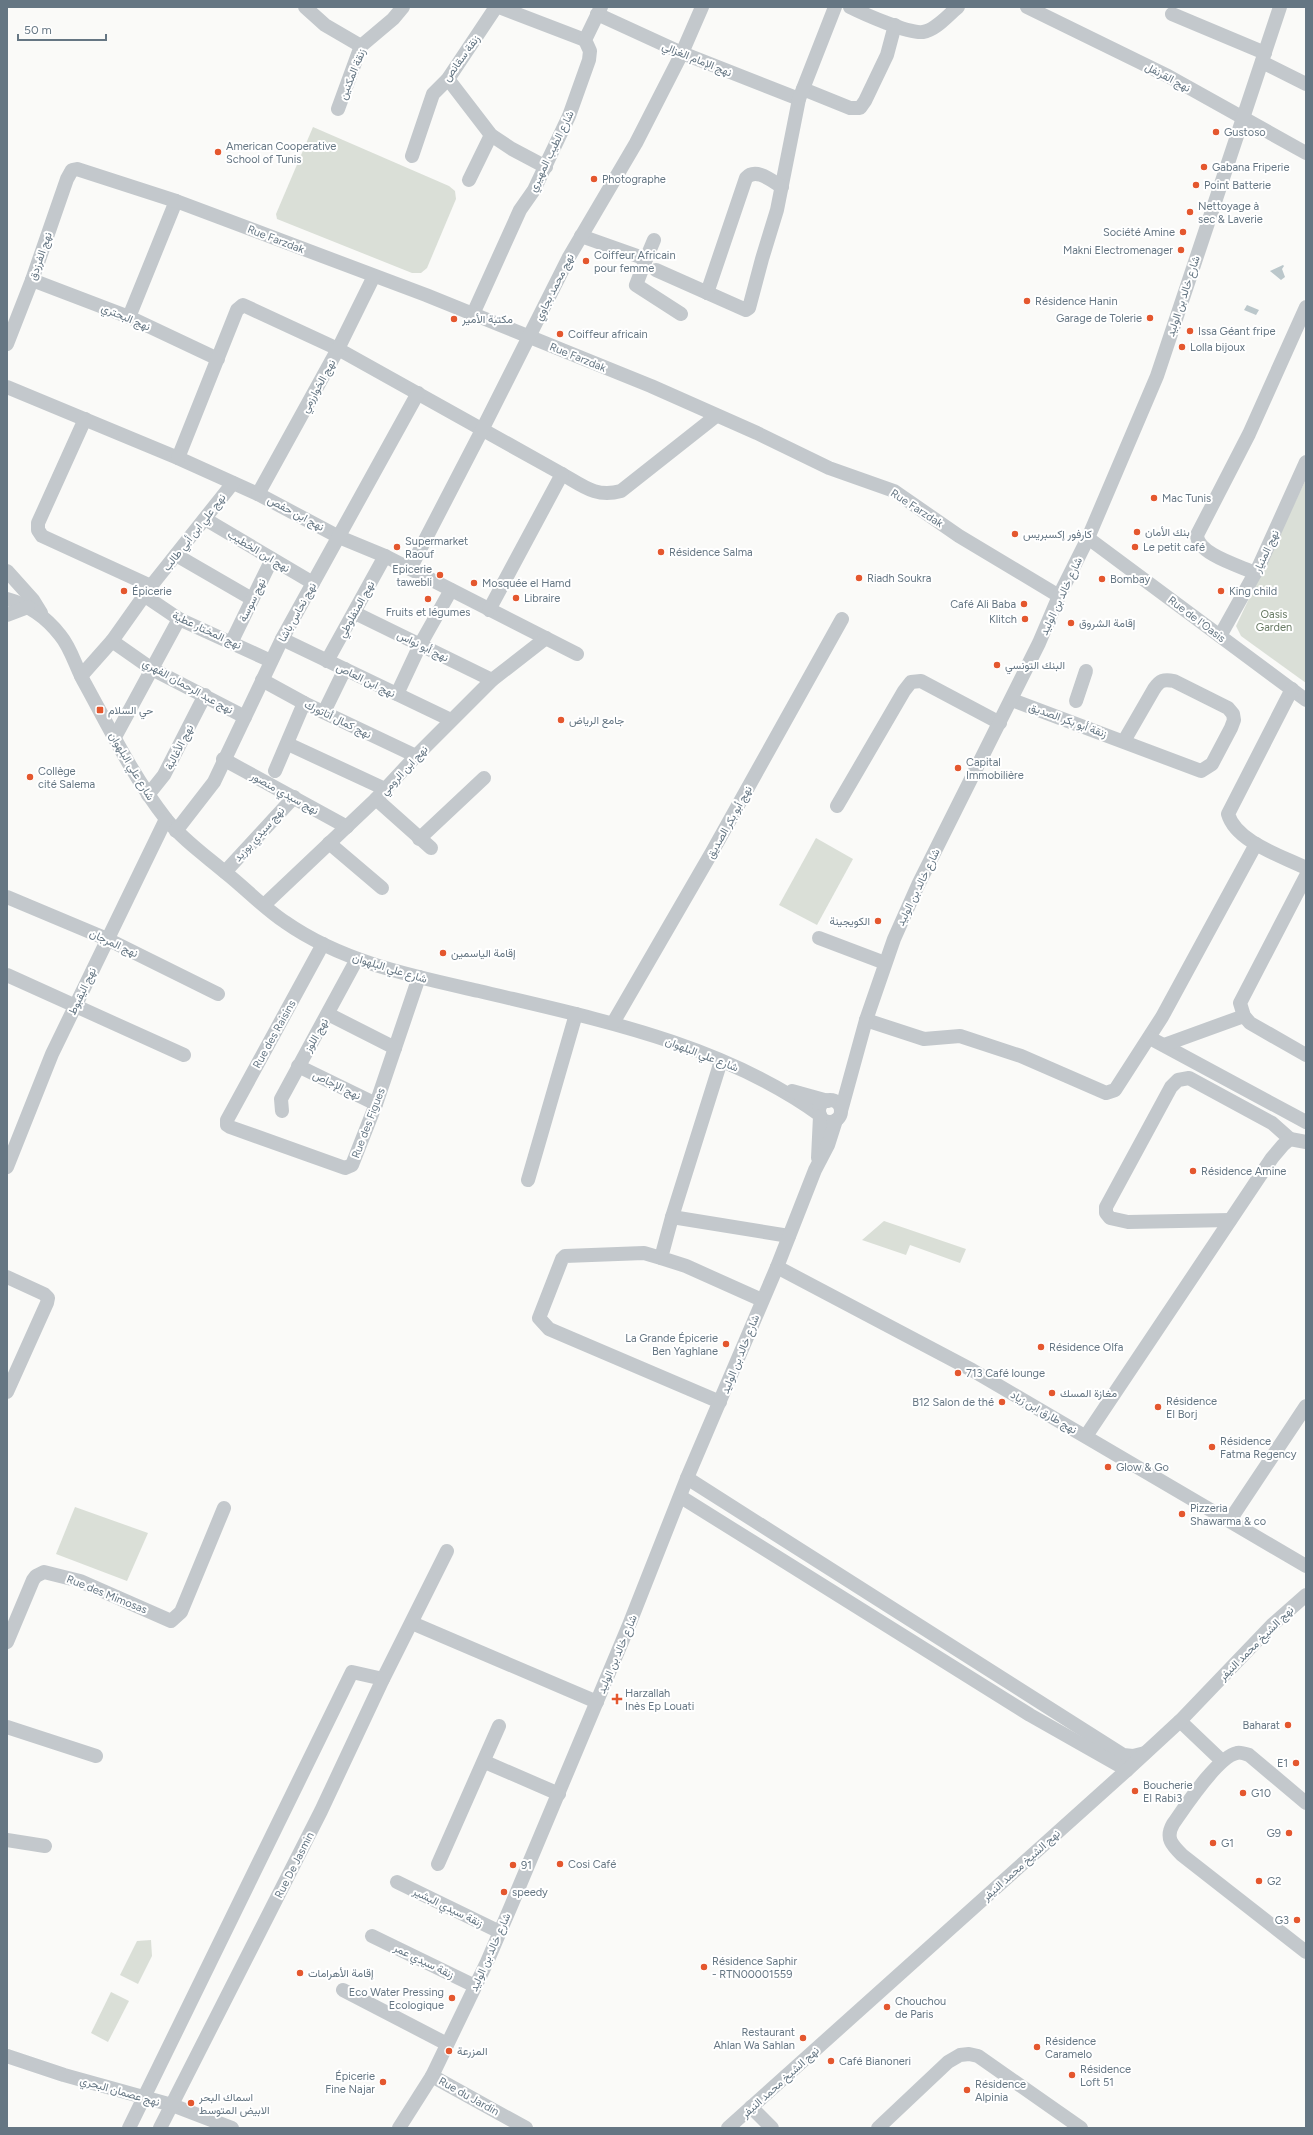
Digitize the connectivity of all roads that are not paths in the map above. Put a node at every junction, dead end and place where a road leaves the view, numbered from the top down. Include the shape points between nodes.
1 (305, 7) edge
2 (403, 7) edge
3 (497, 7) edge
4 (702, 7) edge
5 (835, 7) edge
6 (850, 7) edge
7 (958, 7) edge
8 (1280, 7) edge
9 (1033, 8) edge
10 (599, 11) edge
11 (1172, 14) dead end
12 (895, 25) junction
13 (585, 40) junction
14 (361, 46) junction
15 (682, 53) junction
16 (1264, 57) junction
17 (448, 79) junction
18 (1306, 84) edge
19 (801, 94) junction
20 (338, 109) dead end
21 (1242, 117) junction
22 (492, 135) junction
23 (1306, 153) edge
24 (412, 156) dead end
25 (546, 167) junction
26 (74, 168) joint
27 (469, 180) dead end
28 (782, 187) junction
29 (176, 201) junction
30 (581, 236) junction
31 (654, 240) dead end
32 (646, 259) junction
33 (656, 270) dead end
34 (374, 276) junction
35 (32, 280) junction
36 (707, 293) junction
37 (1306, 306) edge
38 (473, 314) junction
39 (681, 314) dead end
40 (129, 317) junction
41 (529, 337) junction
42 (7, 344) edge
43 (338, 349) junction
44 (218, 359) junction
45 (7, 387) edge
46 (418, 392) junction
47 (716, 416) junction
48 (85, 419) junction
49 (482, 430) junction
50 (178, 458) junction
51 (1306, 462) edge
52 (562, 474) junction
53 (233, 482) junction
54 (258, 494) junction
55 (205, 519) junction
56 (339, 537) junction
57 (1088, 538) junction
58 (176, 555) junction
59 (385, 556) junction
60 (272, 559) junction
61 (410, 569) junction
62 (7, 571) edge
63 (1255, 573) junction
64 (313, 583) junction
65 (451, 590) junction
66 (148, 591) junction
67 (1058, 596) junction
68 (7, 599) edge
69 (252, 599) junction
70 (28, 607) junction
71 (490, 610) junction
72 (355, 612) junction
73 (41, 614) junction
74 (7, 615) edge
75 (179, 619) junction
76 (842, 620) dead end
77 (1220, 636) junction
78 (546, 638) junction
79 (282, 639) junction
80 (112, 641) junction
81 (232, 641) junction
82 (420, 645) junction
83 (578, 654) dead end
84 (271, 660) junction
85 (327, 661) junction
86 (152, 669) junction
87 (345, 669) junction
88 (1086, 671) dead end
89 (81, 676) junction
90 (262, 680) junction
91 (492, 680) junction
92 (1292, 689) junction
93 (397, 694) junction
94 (205, 695) junction
95 (1012, 700) junction
96 (1076, 700) dead end
97 (1306, 700) edge
98 (304, 703) junction
99 (324, 712) junction
100 (245, 717) junction
101 (451, 720) junction
102 (1000, 723) junction
103 (115, 737) junction
104 (1124, 741) junction
105 (288, 744) junction
106 (416, 756) junction
107 (223, 759) junction
108 (275, 771) dead end
109 (484, 778) dead end
110 (380, 794) junction
111 (148, 795) junction
112 (294, 797) junction
113 (837, 806) dead end
114 (166, 819) junction
115 (347, 827) junction
116 (176, 831) junction
117 (420, 839) junction
118 (329, 843) junction
119 (1256, 844) junction
120 (431, 848) dead end
121 (1306, 868) edge
122 (225, 872) junction
123 (1306, 876) edge
124 (382, 888) dead end
125 (7, 897) edge
126 (264, 904) junction
127 (107, 938) junction
128 (819, 938) dead end
129 (323, 944) junction
130 (357, 959) junction
131 (885, 963) junction
132 (7, 975) edge
133 (419, 977) junction
134 (218, 994) dead end
135 (76, 1005) junction
136 (328, 1014) junction
137 (576, 1014) junction
138 (1244, 1016) junction
139 (866, 1020) junction
140 (613, 1023) junction
141 (1150, 1038) junction
142 (1164, 1045) junction
143 (395, 1048) junction
144 (184, 1055) dead end
145 (1306, 1055) edge
146 (853, 1060) junction
147 (721, 1061) junction
148 (298, 1066) junction
149 (780, 1088) junction
150 (828, 1100) junction
151 (376, 1104) junction
152 (282, 1111) dead end
153 (820, 1115) junction
154 (838, 1115) junction
155 (1306, 1122) edge
156 (226, 1125) joint
157 (1290, 1139) junction
158 (1306, 1142) edge
159 (7, 1167) edge
160 (815, 1170) junction
161 (528, 1180) dead end
162 (672, 1217) junction
163 (1230, 1220) junction
164 (789, 1236) junction
165 (661, 1258) junction
166 (777, 1267) junction
167 (7, 1277) edge
168 (762, 1300) junction
169 (7, 1392) edge
170 (720, 1402) junction
171 (1306, 1406) edge
172 (1086, 1436) junction
173 (687, 1478) junction
174 (681, 1497) junction
175 (224, 1508) dead end
176 (1230, 1520) junction
177 (447, 1551) dead end
178 (1306, 1566) edge
179 (1306, 1595) edge
180 (412, 1623) junction
181 (9, 1633) edge
182 (383, 1679) junction
183 (597, 1702) junction
184 (1180, 1721) junction
185 (499, 1726) dead end
186 (7, 1727) edge
187 (1145, 1753) junction
188 (96, 1756) dead end
189 (1222, 1761) junction
190 (484, 1762) junction
191 (1127, 1770) junction
192 (559, 1794) junction
193 (1306, 1803) edge
194 (7, 1840) edge
195 (45, 1846) dead end
196 (438, 1864) dead end
197 (397, 1882) dead end
198 (500, 1932) junction
199 (372, 1936) dead end
200 (1306, 1952) edge
201 (475, 1986) junction
202 (343, 1990) dead end
203 (447, 2044) junction
204 (7, 2056) edge
205 (432, 2076) junction
206 (144, 2097) junction
207 (172, 2105) junction
208 (751, 2107) junction
209 (884, 2126) edge
210 (129, 2128) edge
211 (160, 2128) edge
212 (232, 2128) edge
213 (399, 2128) edge
214 (526, 2128) edge
215 (728, 2128) edge
216 (772, 2128) edge
217 (1080, 2128) edge

1 - 14 street via 325,25
2 - 14 street, زنقة المكنين
3 - 13 street
3 - 17 street, زنقة سقانص
4 - 15 street, نهج محمد بجاوي
5 - 19 street
6 - 12 street
7 - 12 street via 922,32
8 - 16 street, شارع خالد بن الوليد
9 - 21 street, نهج القرنفل via 1168,76
10 - 13 street
10 - 15 street, نهج الإمام الغزالي
11 - 16 street
12 - 19 street, نهج الإمام الغزالي via 887,55 860,108 850,108
13 - 25 street, شارع الطيب المهيري via 590,51 589,60 569,116
14 - 20 street, زنقة المكنين
15 - 19 street, نهج الإمام الغزالي
15 - 30 street, نهج محمد بجاوي via 636,143
16 - 18 street
16 - 21 street, شارع خالد بن الوليد
17 - 22 street
17 - 24 street, زنقة سقانص via 433,94
19 - 28 street
21 - 23 street, نهج القرنفل
21 - 57 street, شارع خالد بن الوليد via 1157,376
22 - 25 street via 512,150
22 - 27 street
25 - 38 street, شارع الطيب المهيري via 520,210
26 - 29 street, Rue Farzdak
26 - 35 street, نهج الفرزدق via 67,179
28 - 36 street via 759,174 754,173 746,178
28 - 36 street via 749,308 746,310
29 - 34 street, Rue Farzdak
29 - 40 street
30 - 32 street
30 - 41 street, نهج محمد بجاوي
31 - 32 street
32 - 39 street via 636,285
33 - 36 street
34 - 38 street, Rue Farzdak
34 - 43 street, نهج الخوارزمي
35 - 40 street, نهج البحتري
35 - 42 street, نهج الفرزدق
37 - 63 street via 1248,434 1197,535 1198,544 1206,551
38 - 41 street, Rue Farzdak
40 - 44 street, نهج البحتري
41 - 47 street, Rue Farzdak via 651,386
41 - 49 street, نهج محمد بجاوي
43 - 44 street via 243,305 237,310
43 - 46 street
43 - 54 street, نهج الخوارزمي
44 - 50 street
45 - 48 street, نهج ابن حفص
46 - 49 street
46 - 56 street, نهج نحاس باشا
47 - 52 street via 621,491 599,493
47 - 67 street, Rue Farzdak via 829,468 894,491 959,536
48 - 50 street, نهج ابن حفص
48 - 66 street, نهج المختار عطية via 38,523 38,530 42,536
49 - 52 street
49 - 61 street, نهج محمد بجاوي
50 - 53 street, نهج ابن حفص
51 - 63 street, نهج المنيار
52 - 71 street
53 - 54 street, نهج ابن حفص
53 - 55 street, نهج علي ابن أبي طالب
54 - 56 street, نهج ابن حفص
55 - 58 street, نهج علي ابن أبي طالب
55 - 60 street, نهج ابن الخطيب
56 - 59 street, نهج ابن حفص
56 - 64 street, نهج نحاس باشا
57 - 67 street, شارع خالد بن الوليد
57 - 77 street, Rue de l'Oasis
58 - 66 street, نهج علي ابن أبي طالب
58 - 69 street
59 - 61 street, نهج ابن حفص
59 - 72 street, نهج المنفلوطي
60 - 64 street, نهج ابن الخطيب
60 - 69 street, نهج سوسة
61 - 65 street, نهج ابن حفص
62 - 73 street via 33,600
63 - 77 street, نهج المنيار
64 - 79 street, نهج نحاس باشا
65 - 71 street, نهج ابن حفص
65 - 82 street
66 - 75 street, نهج المختار عطية
66 - 80 street, نهج علي ابن أبي طالب
67 - 95 street, شارع خالد بن الوليد via 1039,644
68 - 70 street, شارع علي البلهوان
69 - 81 street, نهج سوسة
70 - 73 street, شارع علي البلهوان
70 - 74 street
71 - 78 street, نهج ابن حفص
72 - 82 street, نهج أبو نواس
72 - 85 street, نهج المنفلوطي
73 - 89 street, شارع علي البلهوان via 68,646
75 - 81 street, نهج المختار عطية
75 - 86 street
76 - 140 street, نهج أبو بكر الصديق
77 - 92 street, Rue de l'Oasis
78 - 83 street, نهج ابن حفص
78 - 91 street, نهج ابن الرومي
79 - 84 street, نهج نحاس باشا
79 - 85 street, نهج ابن العاص
80 - 86 street, نهج عبد الرحمان الفهري
80 - 89 street, نهج علي ابن أبي طالب
81 - 84 street, نهج المختار عطية
82 - 91 street, نهج أبو نواس
82 - 93 street
84 - 90 street, نهج نحاس باشا
85 - 87 street, نهج ابن العاص
86 - 94 street, نهج عبد الرحمان الفهري
86 - 103 street
87 - 93 street, نهج ابن العاص
87 - 99 street
88 - 96 street
89 - 103 street, شارع علي البلهوان
90 - 98 street, نهج كمال أتاتورك
90 - 100 street, نهج نحاس باشا
91 - 101 street, نهج ابن الرومي
92 - 97 street, Rue de l'Oasis
92 - 119 street via 1228,814 1237,831
93 - 101 street, نهج ابن العاص
94 - 100 street, نهج عبد الرحمان الفهري
94 - 111 street, نهج الأغالبة via 164,775
95 - 102 street, شارع خالد بن الوليد
95 - 104 street, زنقة أبو بكر الصديق
98 - 99 street, نهج كمال أتاتورك
98 - 105 street
99 - 106 street, نهج كمال أتاتورك
100 - 107 street, نهج نحاس باشا
101 - 106 street, نهج ابن الرومي
102 - 113 street via 921,681 911,682
102 - 131 street, شارع خالد بن الوليد via 918,886
103 - 111 street, شارع علي البلهوان
104 - 104 street, زنقة أبو بكر الصديق via 1201,771 1212,764 1231,728 1233,714 1228,708 1165,679 1154,689
105 - 108 street
105 - 110 street
106 - 110 street, نهج ابن الرومي
107 - 112 street, نهج سيدي منصور
107 - 116 street, نهج نحاس باشا via 214,782
109 - 117 street
110 - 115 street, نهج ابن الرومي
110 - 117 street
111 - 114 street, شارع علي البلهوان
112 - 115 street, نهج سيدي منصور
112 - 122 street, نهج سيدي بوزيد
114 - 116 street, شارع علي البلهوان
114 - 127 street, نهج اليقبوط
115 - 118 street, نهج ابن الرومي
116 - 122 street, شارع علي البلهوان
117 - 120 street
118 - 124 street
118 - 126 street, نهج ابن الرومي
119 - 121 street
119 - 141 street
122 - 126 street, شارع علي البلهوان
123 - 138 street via 1240,1003
125 - 127 street, نهج المرجان
126 - 129 street, شارع علي البلهوان via 283,921
127 - 134 street, نهج المرجان
127 - 135 street, نهج اليقبوط
128 - 131 street
129 - 130 street, شارع علي البلهوان
129 - 156 street, Rue des Raisins
130 - 133 street, شارع علي البلهوان
130 - 136 street, نهج اللوز
131 - 139 street, شارع خالد بن الوليد
132 - 135 street
133 - 137 street, شارع علي البلهوان
133 - 143 street, Rue des Figues
135 - 144 street
135 - 159 street, نهج اليقبوط via 52,1054
136 - 143 street
136 - 148 street, نهج اللوز
137 - 140 street, شارع علي البلهوان
137 - 161 street
138 - 142 street
138 - 145 street via 1250,1023
139 - 141 street via 924,1039 960,1036 1021,1056 1106,1093 1115,1090
139 - 146 street, شارع خالد بن الوليد
140 - 147 street, شارع علي البلهوان
141 - 142 street
142 - 155 street
143 - 151 street, Rue des Figues
146 - 150 street, شارع خالد بن الوليد
146 - 154 street, شارع خالد بن الوليد
147 - 149 street, شارع علي البلهوان
147 - 162 street
148 - 151 street, نهج الإجاص
148 - 152 street, نهج اللوز via 281,1099
149 - 150 street
149 - 153 street, شارع علي البلهوان
150 - 153 street via 820,1108
150 - 154 street via 837,1103
151 - 156 street, Rue des Figues via 352,1165 345,1168
153 - 154 street via 828,1122
153 - 160 street, شارع خالد بن الوليد via 820,1143
154 - 160 street, شارع خالد بن الوليد via 828,1145
157 - 158 street
157 - 163 street via 1272,1158
157 - 163 street via 1272,1122 1189,1078 1178,1080 1171,1087 1106,1208 1106,1213 1117,1221 1128,1222
160 - 164 street, شارع خالد بن الوليد
162 - 164 street
162 - 165 street
163 - 172 street
164 - 166 street, شارع خالد بن الوليد
165 - 168 street via 686,1266
165 - 170 street via 644,1253 565,1256 539,1318 549,1329
166 - 168 street, شارع خالد بن الوليد
166 - 172 street, نهج طارق ابن زياد via 972,1370
167 - 169 street via 48,1298
168 - 170 street, شارع خالد بن الوليد
170 - 173 street, شارع خالد بن الوليد
171 - 176 street
172 - 176 street, نهج طارق ابن زياد
173 - 174 street, شارع خالد بن الوليد
173 - 187 street via 1123,1754 1132,1756
174 - 183 street, شارع خالد بن الوليد
174 - 191 street via 1030,1715
175 - 181 street, Rue des Mimosas via 177,1618 171,1621 80,1581 44,1572 32,1580
176 - 178 street, نهج طارق ابن زياد
177 - 180 street, Rue De Jasmin
179 - 184 street, نهج الشيخ محمد النيفر via 1272,1625
180 - 182 street, Rue De Jasmin
180 - 183 street
182 - 206 street via 352,1672
182 - 207 street, Rue De Jasmin via 321,1811
183 - 192 street, شارع خالد بن الوليد
184 - 187 street, نهج الشيخ محمد النيفر
184 - 189 street
185 - 190 street
186 - 188 street
187 - 191 street, نهج الشيخ محمد النيفر
189 - 193 street via 1237,1752 1249,1755
189 - 200 street via 1201,1784 1169,1830 1172,1845
190 - 192 street
190 - 196 street
191 - 208 street, نهج الشيخ محمد النيفر
192 - 198 street, شارع خالد بن الوليد
194 - 195 street
197 - 198 street, زنقة سيدي البشير
198 - 201 street, شارع خالد بن الوليد
199 - 201 street, زنقة سيدي عمر
201 - 203 street, شارع خالد بن الوليد
202 - 203 street
203 - 205 street, شارع خالد بن الوليد
204 - 206 street, نهج عصمان البحري
205 - 213 street, شارع خالد بن الوليد
205 - 214 street, Rue du Jardin
206 - 207 street, نهج عصمان البحري
206 - 210 street
207 - 211 street, Rue De Jasmin
207 - 212 street, نهج عصمان البحري
208 - 215 street, نهج الشيخ محمد النيفر
208 - 216 street
209 - 217 street via 948,2062 960,2055 969,2054 992,2064

